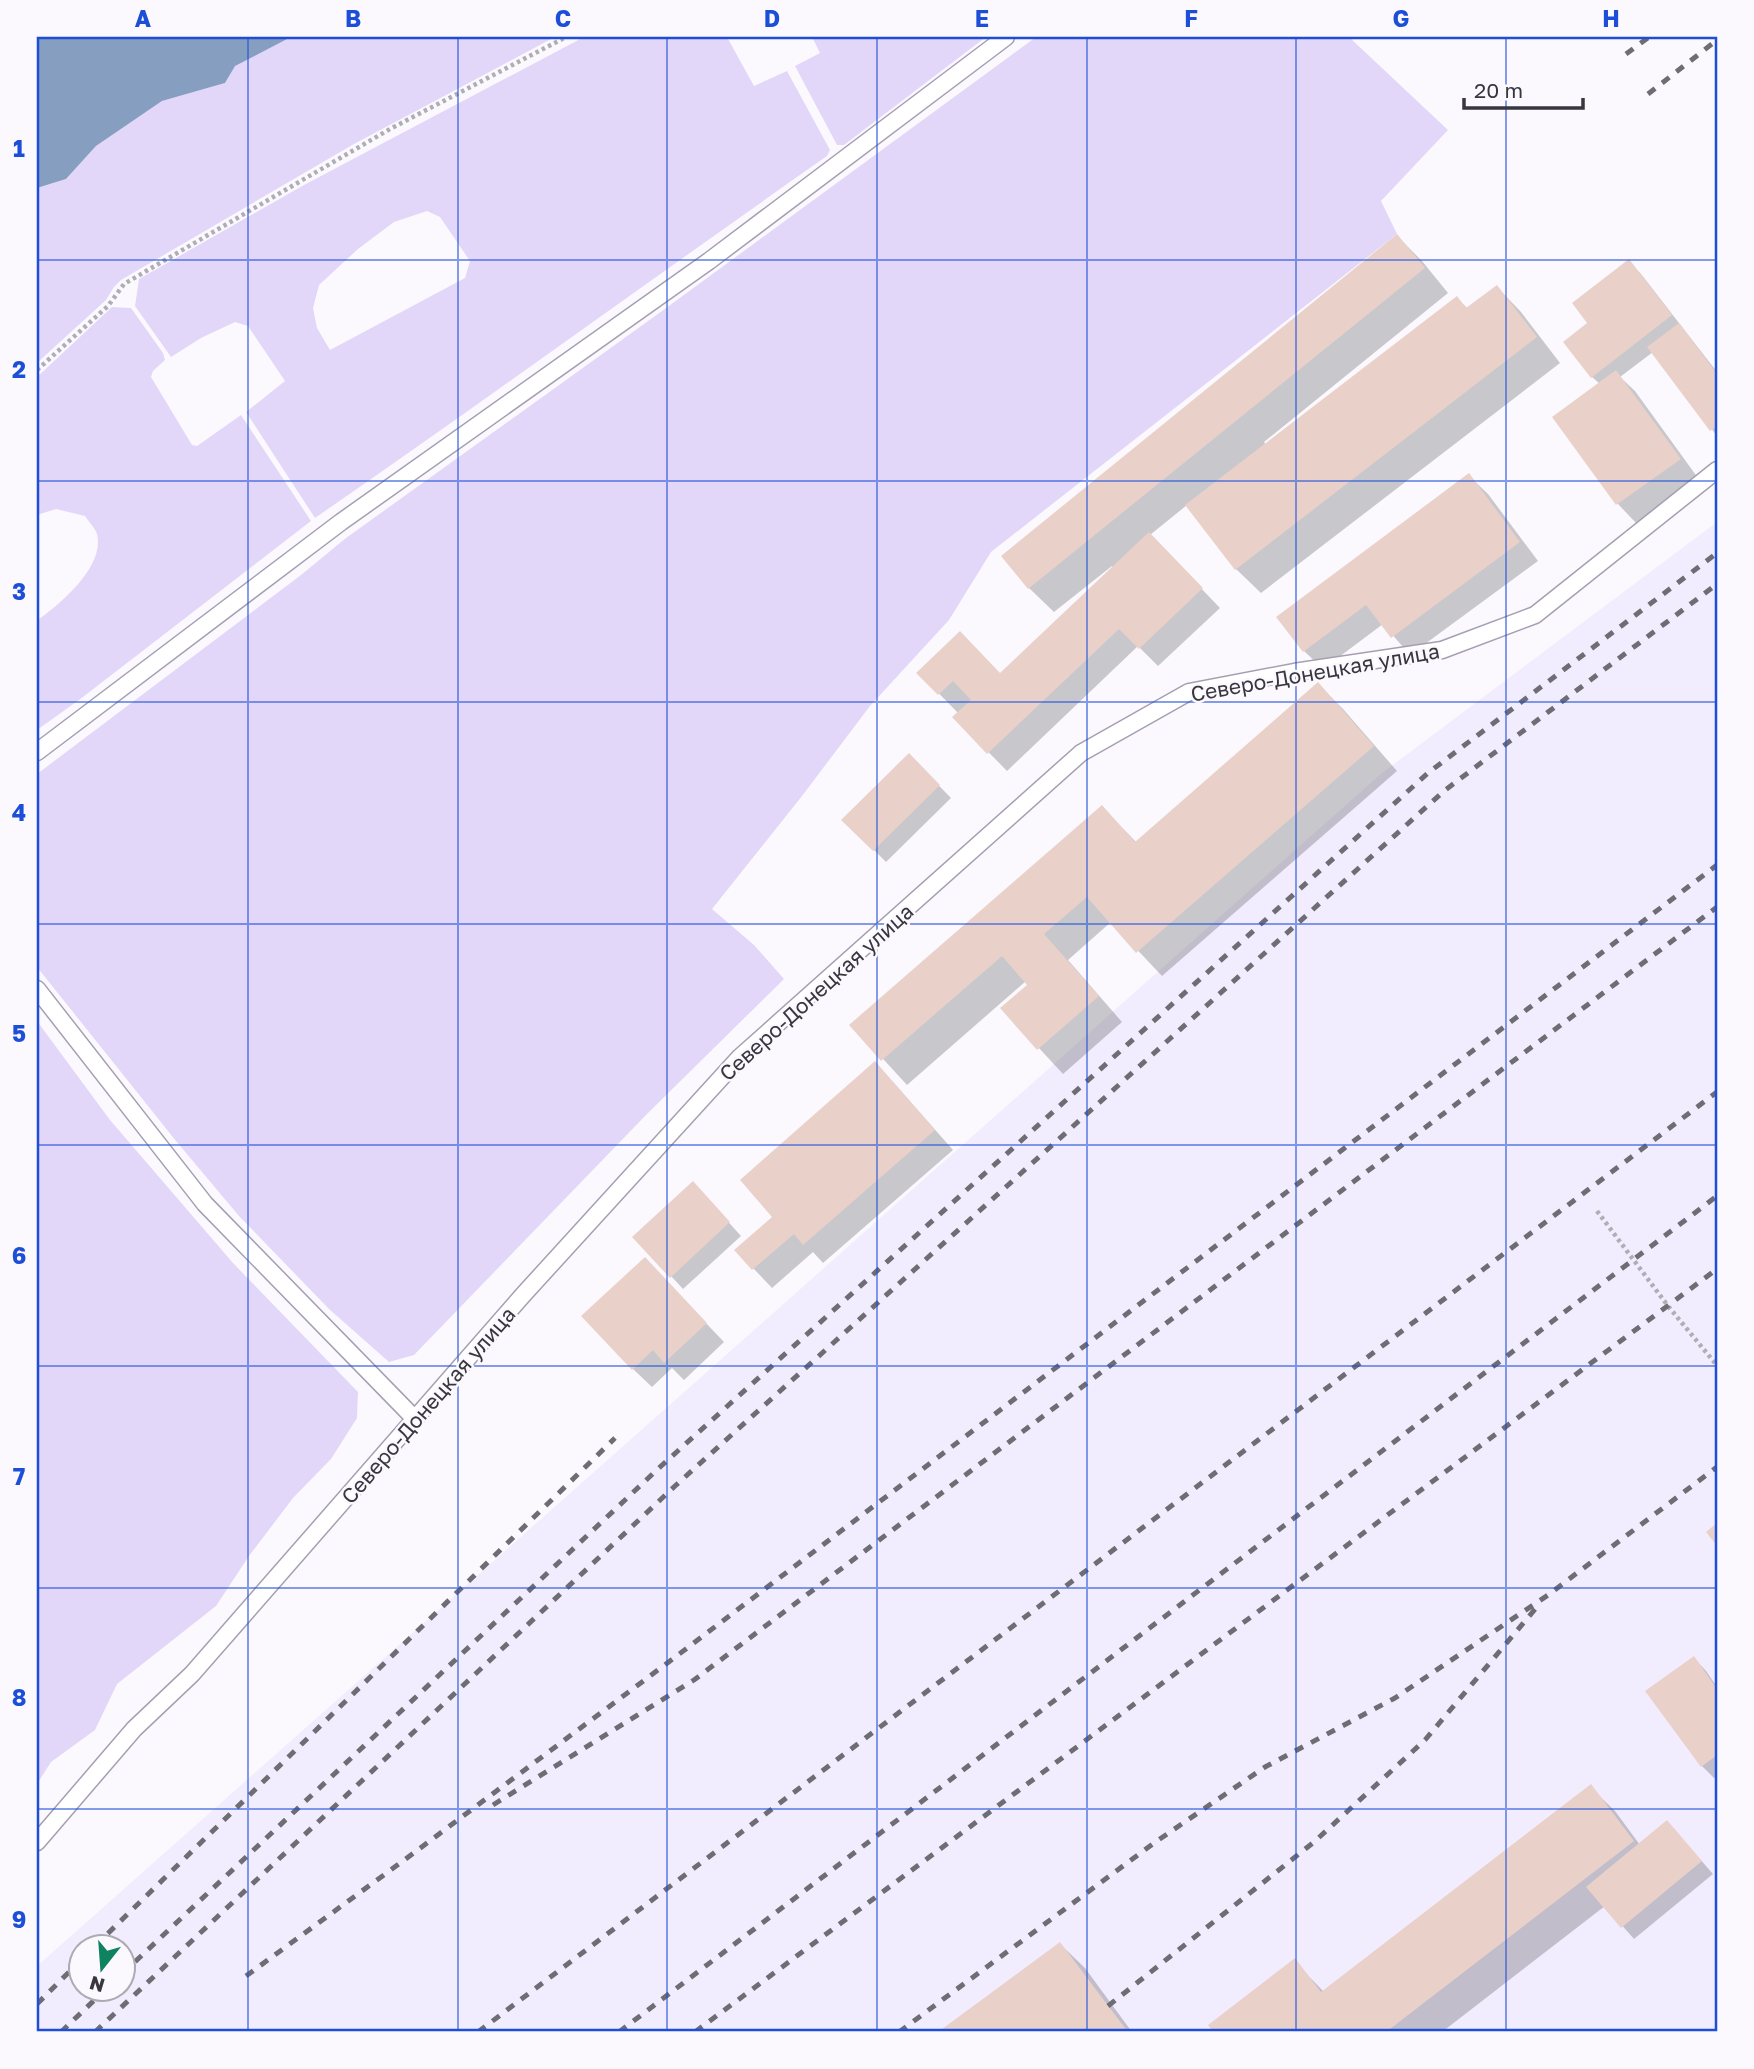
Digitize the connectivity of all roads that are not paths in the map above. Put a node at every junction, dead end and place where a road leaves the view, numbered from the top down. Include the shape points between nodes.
1 (1006, 37) edge
2 (1717, 470) edge
3 (37, 752) edge
4 (37, 989) edge
5 (415, 1419) junction
6 (37, 1842) edge

1 - 3 lane via 709,261 341,522
2 - 5 lane, Северо-Донецкая улица via 1535,615 1442,650 1189,692 1082,753 740,1057
4 - 5 lane via 205,1204
5 - 6 lane, Северо-Донецкая улица via 192,1674 134,1730

